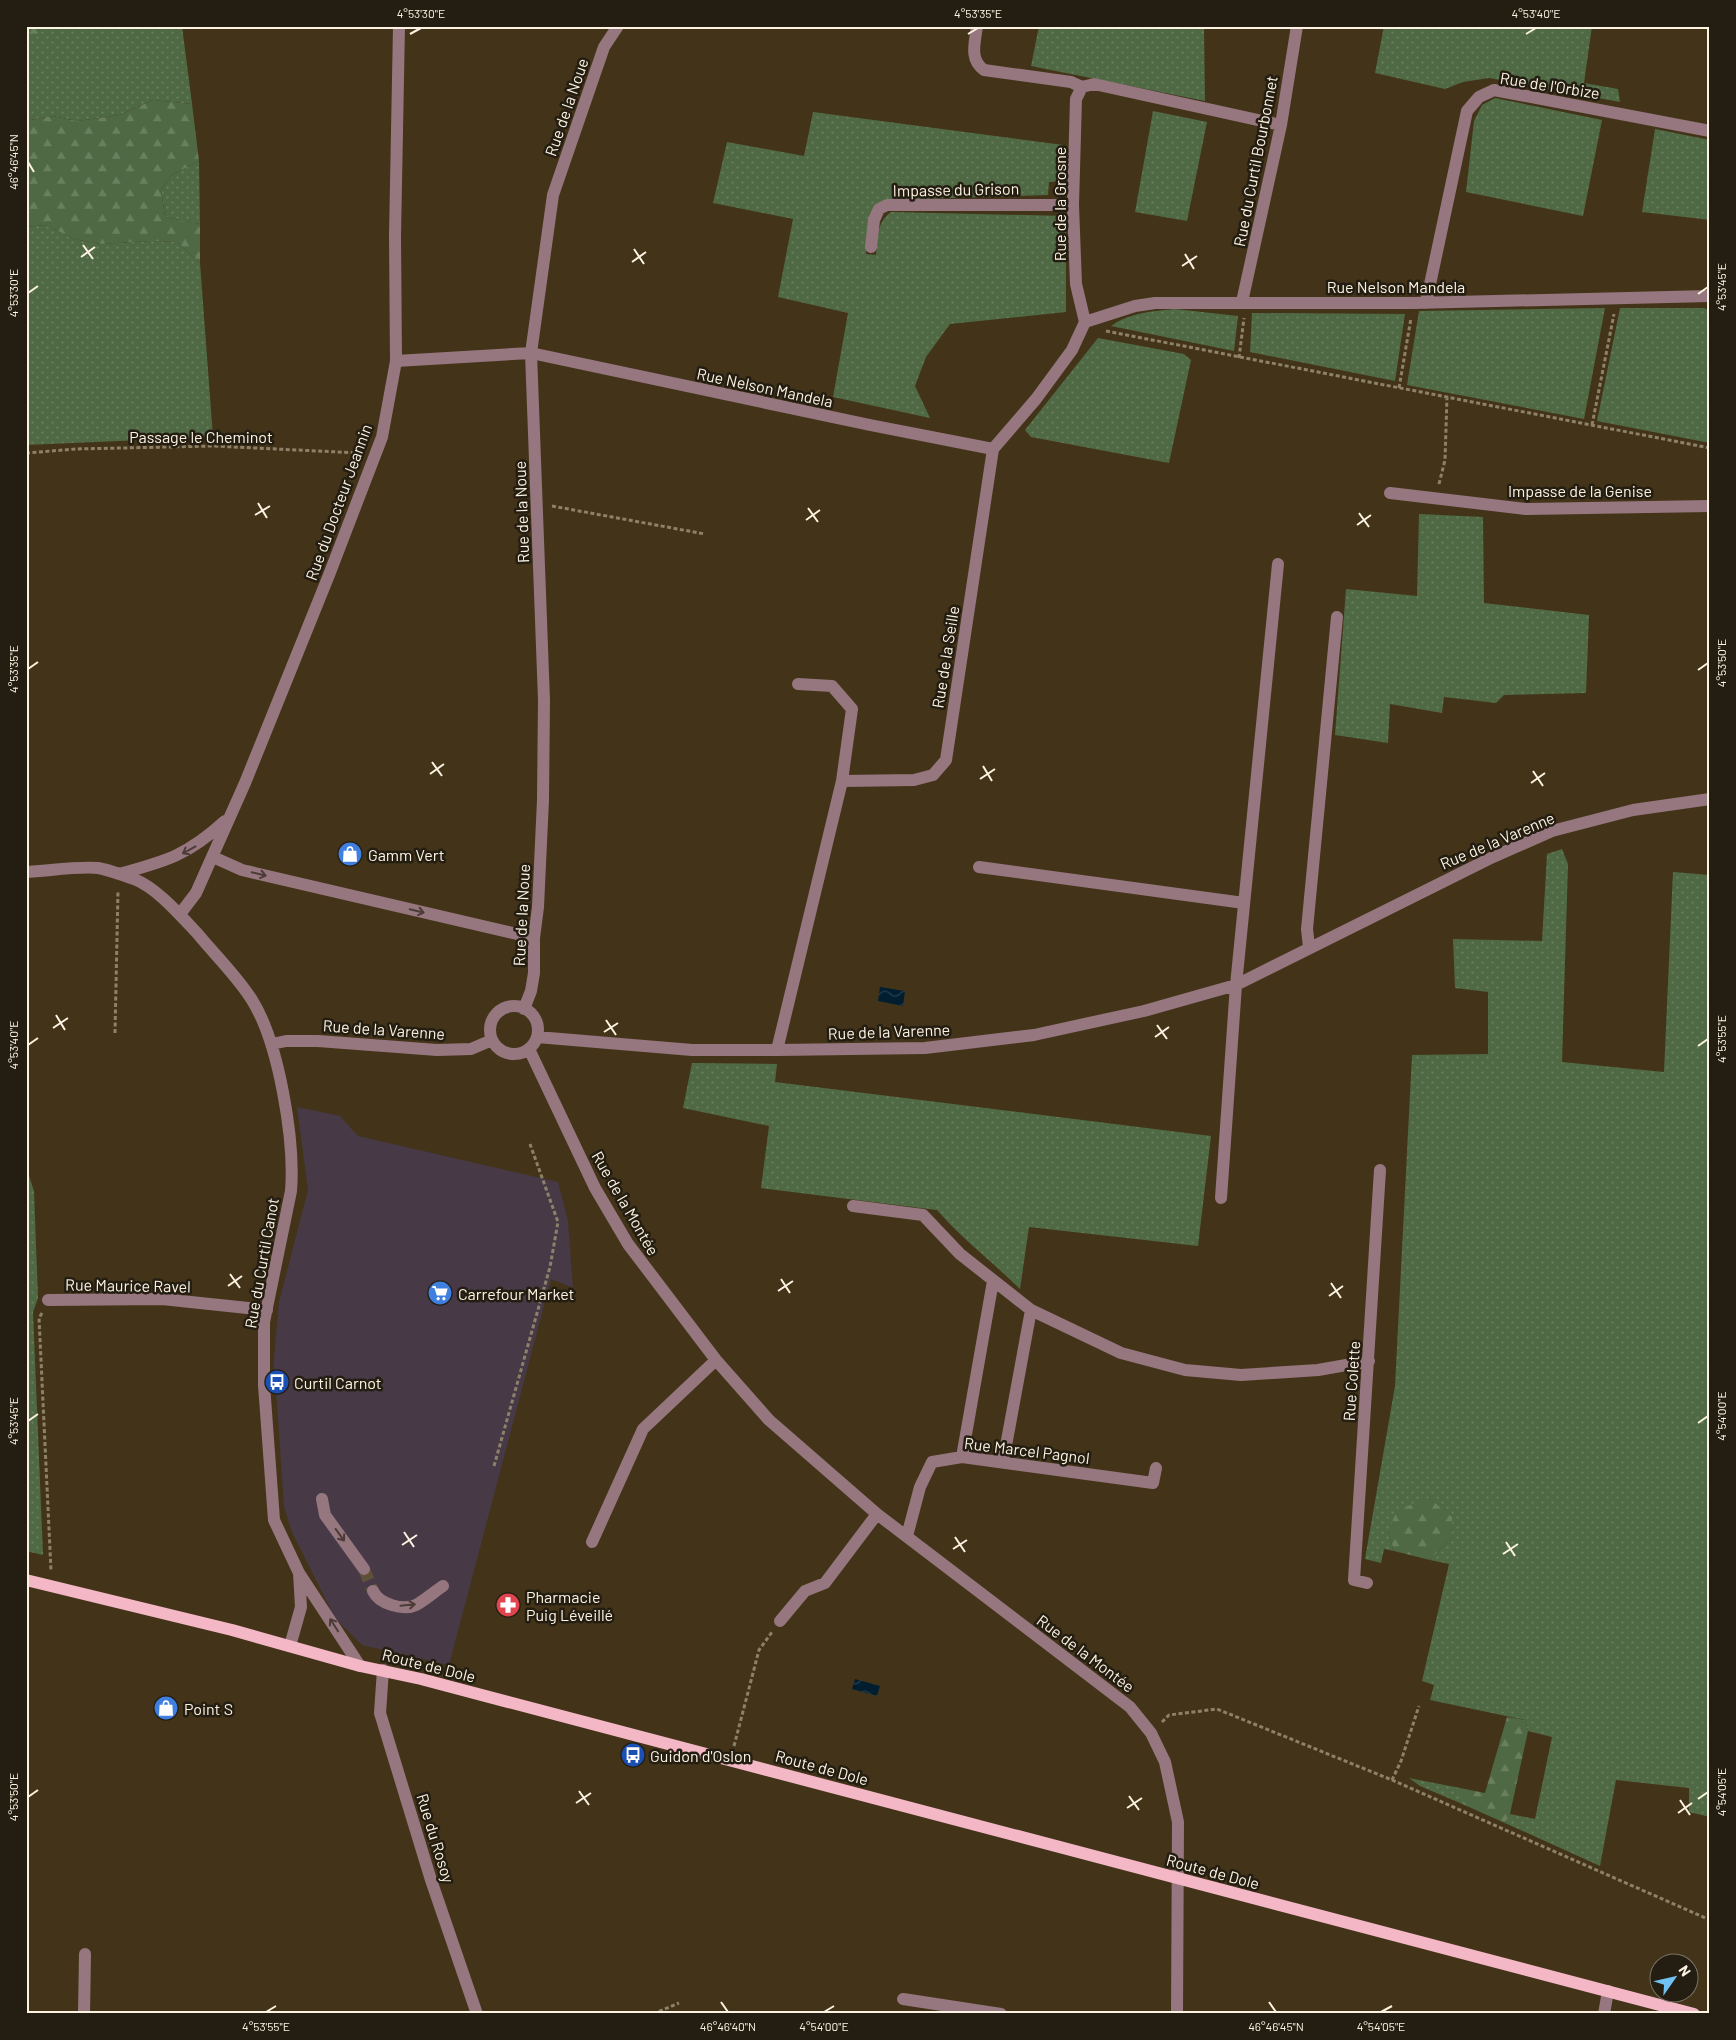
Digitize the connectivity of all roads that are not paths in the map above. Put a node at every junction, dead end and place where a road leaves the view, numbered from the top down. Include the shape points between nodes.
1 (399, 26) edge
2 (618, 26) edge
3 (977, 26) edge
4 (1297, 26) edge
5 (1082, 87) junction
6 (1281, 125) junction
7 (1710, 131) edge
8 (1073, 205) junction
9 (871, 247) dead end
10 (1710, 296) edge
11 (1242, 302) junction
12 (1420, 303) junction
13 (1085, 322) junction
14 (531, 353) junction
15 (396, 361) junction
16 (993, 449) junction
17 (1390, 493) dead end
18 (1710, 506) edge
19 (1278, 564) dead end
20 (1337, 617) dead end
21 (798, 684) dead end
22 (842, 781) junction
23 (1710, 799) edge
24 (227, 820) junction
25 (214, 857) junction
26 (979, 867) dead end
27 (26, 872) edge
28 (118, 874) junction
29 (1244, 903) junction
30 (180, 914) junction
31 (534, 938) junction
32 (1310, 947) junction
33 (1236, 986) junction
34 (524, 1009) junction
35 (537, 1037) junction
36 (492, 1040) junction
37 (272, 1044) junction
38 (529, 1049) junction
39 (777, 1050) junction
40 (1380, 1170) dead end
41 (1221, 1198) dead end
42 (853, 1206) dead end
43 (992, 1281) junction
44 (48, 1300) road end
45 (266, 1310) junction
46 (1031, 1310) junction
47 (716, 1360) junction
48 (1369, 1360) junction
49 (962, 1457) junction
50 (1003, 1462) junction
51 (1156, 1468) dead end
52 (322, 1499) dead end
53 (877, 1514) junction
54 (907, 1536) junction
55 (592, 1542) dead end
56 (364, 1569) tunnel mouth
57 (299, 1573) junction
58 (26, 1580) edge
59 (1367, 1583) dead end
60 (443, 1586) dead end
61 (373, 1591) tunnel mouth
62 (780, 1622) road end
63 (290, 1646) junction
64 (360, 1666) junction
65 (383, 1670) junction
66 (1177, 1878) junction
67 (85, 1954) dead end
68 (1608, 1991) junction
69 (903, 1999) dead end
70 (1663, 2010) edge
71 (84, 2014) edge
72 (477, 2014) edge
73 (1000, 2014) edge
74 (1177, 2014) edge
75 (1604, 2014) edge
76 (1694, 2014) edge

1 - 15 street, Rue du Docteur Jeannin
2 - 14 street, Rue de la Noue via 604,47 554,195
3 - 5 street via 974,55 976,65 984,70 1071,82
4 - 6 street, Rue du Curtil Bourbonnet
5 - 6 street via 1094,84
5 - 8 street, Rue de la Grosne via 1076,99
6 - 11 street, Rue du Curtil Bourbonnet
7 - 12 street, Rue de l'Orbize via 1494,90 1479,97 1467,111
8 - 9 street, Impasse du Grison via 887,205 879,210 874,220
8 - 13 street, Rue de la Grosne via 1076,284
10 - 12 street, Rue Nelson Mandela
11 - 12 street, Rue Nelson Mandela
11 - 13 street, Rue Nelson Mandela via 1135,306
13 - 16 street via 1072,350
14 - 15 street, Rue Nelson Mandela
14 - 16 street, Rue Nelson Mandela
14 - 31 street, Rue de la Noue via 544,700 543,800
15 - 24 street, Rue du Docteur Jeannin via 382,437 374,459
16 - 22 street, Rue de la Seille via 946,760 933,775 914,780
17 - 18 street, Impasse de la Genise via 1526,509
19 - 29 street
20 - 32 street via 1306,929
21 - 22 street via 832,686 852,709
22 - 39 street
23 - 32 street, Rue de la Varenne via 1633,810 1552,831
24 - 25 street, Rue du Docteur Jeannin
24 -> 28 street, Rue du Docteur Jeannin via 186,852
25 - 30 street, Rue du Docteur Jeannin via 196,893
25 -> 31 street via 242,870
26 - 29 street
27 - 28 street, Rue du Curtil Canot via 98,868
28 - 30 street, Rue du Curtil Canot via 136,880
29 - 33 street
30 - 37 street, Rue du Curtil Canot via 252,1000
31 - 34 street, Rue de la Noue via 534,973
32 - 33 street, Rue de la Varenne
33 - 39 street, Rue de la Varenne via 1144,1011 1034,1035 925,1048
33 - 41 street
34 - 35 street via 537,1023
34 - 36 street via 510,1007 497,1014 491,1026
35 - 38 street
35 - 39 street, Rue de la Varenne via 692,1050
36 - 37 street, Rue de la Varenne via 471,1049 437,1050 318,1041
36 - 38 street via 508,1054
37 - 45 street, Rue du Curtil Canot via 283,1096 292,1172 291,1191
38 - 47 street, Rue de la Montée via 595,1188 628,1244
40 - 48 street, Rue Colette
42 - 43 street via 923,1215 960,1254
43 - 46 street
43 - 49 street
44 - 45 street, Rue Maurice Ravel via 162,1299
45 - 57 street, Rue du Curtil Canot via 264,1385 274,1520
46 - 48 street via 1122,1353 1185,1370 1241,1375 1318,1370
46 - 50 street
47 - 53 street, Rue de la Montée via 769,1420
47 - 55 street via 643,1429
48 - 59 street, Rue Colette via 1354,1580
49 - 50 street, Rue Marcel Pagnol
49 - 54 street, Rue Marcel Pagnol via 932,1462 920,1487
50 - 51 street, Rue Marcel Pagnol via 1153,1482
52 -> 56 street via 324,1514
53 - 54 street, Rue de la Montée
53 - 62 street via 825,1583 806,1591
54 - 66 street, Rue de la Montée via 1130,1707 1151,1733 1165,1762 1178,1822
57 - 63 street, Rue du Curtil Canot via 301,1607
64 -> 57 street, Rue du Curtil Canot
58 - 63 main road, Route de Dole
61 -> 60 street via 386,1604 402,1607 414,1606
63 - 64 main road, Route de Dole
64 - 65 main road, Route de Dole
65 - 66 main road, Route de Dole
65 - 72 street, Rue du Rosoy via 380,1713 431,1880
66 - 68 main road, Route de Dole
66 - 74 street, Rue de la Montée
67 - 71 street
68 - 70 main road, Route de Dole
68 - 75 street
69 - 73 street
70 - 76 main road, Route de Dole

